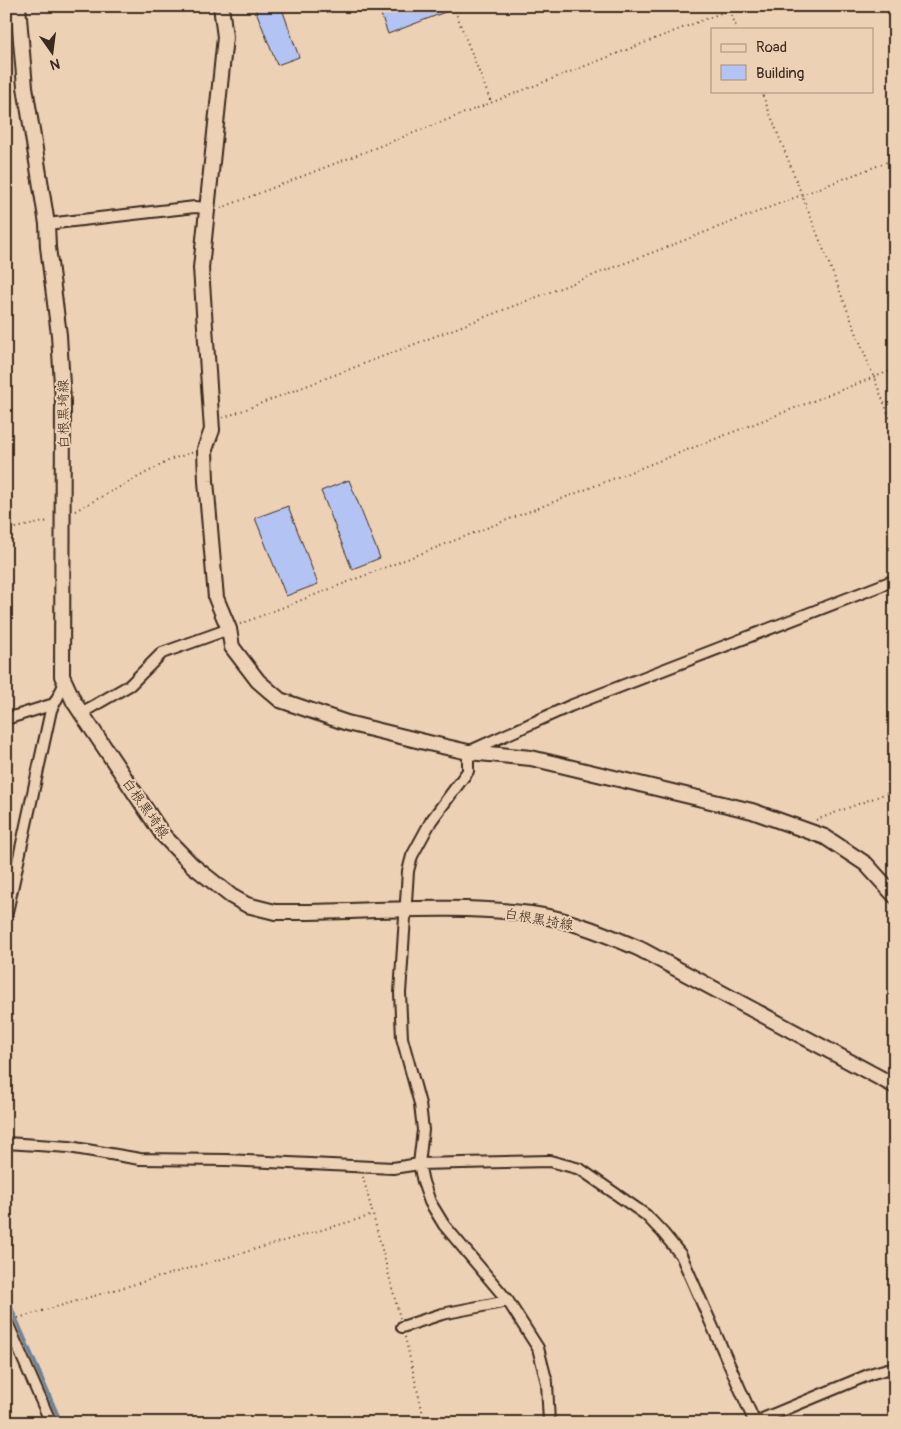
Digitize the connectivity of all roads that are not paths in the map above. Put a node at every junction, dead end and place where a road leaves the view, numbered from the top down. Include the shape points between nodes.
1 (18, 6) edge
2 (221, 6) edge
3 (206, 208) junction
4 (47, 224) junction
5 (895, 580) edge
6 (229, 629) junction
7 (64, 685) junction
8 (54, 704) junction
9 (82, 712) junction
10 (6, 719) edge
11 (468, 752) junction
12 (895, 896) edge
13 (405, 911) junction
14 (6, 917) edge
15 (895, 1086) edge
16 (6, 1143) edge
17 (419, 1164) junction
18 (508, 1302) junction
19 (6, 1321) edge
20 (402, 1327) road end
21 (895, 1368) edge
22 (755, 1422) edge
23 (50, 1423) edge
24 (549, 1423) edge

1 - 4 main road, 白根黒埼線 via 25,87
2 - 3 main road via 225,37
3 - 4 street
3 - 6 main road via 201,268 212,430 205,448 206,481 216,598
4 - 7 main road, 白根黒埼線 via 60,335 63,402 61,653
5 - 11 street via 570,706
6 - 9 street via 162,653 130,685
6 - 11 main road via 232,647 258,681 280,700 347,723
7 - 8 street
7 - 9 main road, 白根黒埼線
8 - 10 street
8 - 14 street
9 - 13 main road, 白根黒埼線 via 163,836 192,865 232,896 275,912
11 - 12 main road via 530,758 752,811 825,837 866,864
11 - 13 street via 468,771 431,821 412,856
13 - 15 main road, 白根黒埼線 via 532,914 599,931 640,949
13 - 17 street via 400,993 402,1038 420,1104 423,1130
16 - 17 street via 69,1146 140,1159 392,1168
17 - 18 street via 430,1202 444,1225
17 - 22 street via 550,1161 568,1164 646,1215 681,1255
18 - 20 street via 442,1314
18 - 24 street via 538,1348 547,1383
19 - 23 street
21 - 22 street via 873,1373

